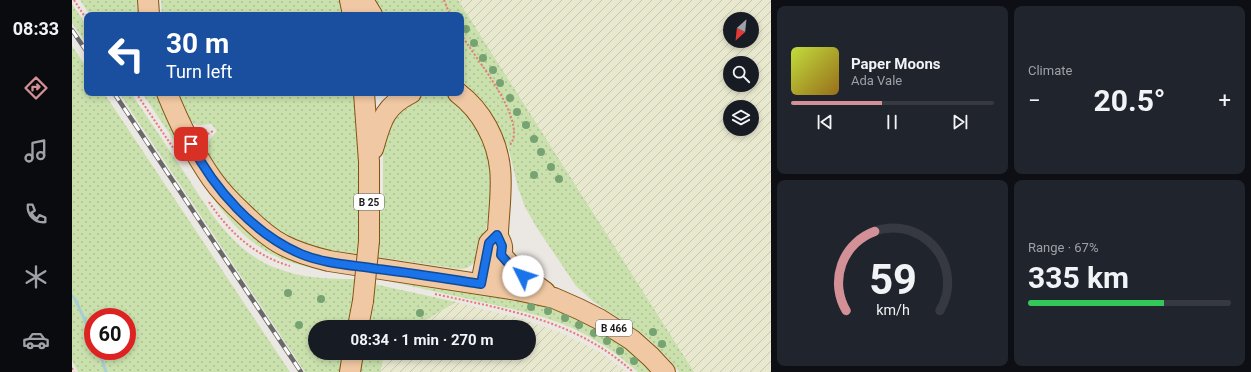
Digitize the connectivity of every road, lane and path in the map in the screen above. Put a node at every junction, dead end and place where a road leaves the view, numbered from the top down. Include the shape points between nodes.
1 (74, 0) edge
2 (148, 0) edge
3 (350, 0) edge
4 (363, 0) edge
5 (444, 0) edge
6 (149, 12) edge
7 (352, 12) edge
8 (370, 12) edge
9 (449, 12) edge
10 (84, 15) edge
11 (464, 39) edge
12 (168, 96) edge
13 (364, 96) edge
14 (406, 96) edge
15 (458, 96) edge
16 (499, 154) junction
17 (369, 162) junction
18 (497, 235) junction
19 (501, 255) junction
20 (269, 259) dead end
21 (293, 267) dead end
22 (489, 285) junction
23 (435, 294) dead end
24 (554, 298) junction
25 (359, 320) edge
26 (352, 360) edge
27 (72, 368) edge
28 (74, 372) edge
29 (350, 372) edge
30 (633, 372) edge
31 (665, 372) edge

1 - 10 path
2 - 6 main road
3 - 7 main road
4 - 8 main road
5 - 9 path
11 - 16 path via 502,97 514,126 514,141
12 - 22 main road, B 466 via 195,152 213,180 255,225 282,245 329,262
13 - 17 main road, B 25
14 - 17 main road via 394,103 384,115
15 - 16 main road via 476,110 484,121
16 - 18 main road via 501,187
17 - 25 main road, B 25, bridge via 369,241
18 - 19 main road via 502,246
18 - 22 main road via 489,243
19 - 22 main road
19 - 24 main road via 516,271
20 - 21 path
22 - 24 main road, B 466
23 - 30 path via 515,312 570,330 603,349
24 - 31 main road, B 466 via 599,319 632,340
26 - 29 main road
27 - 28 path

